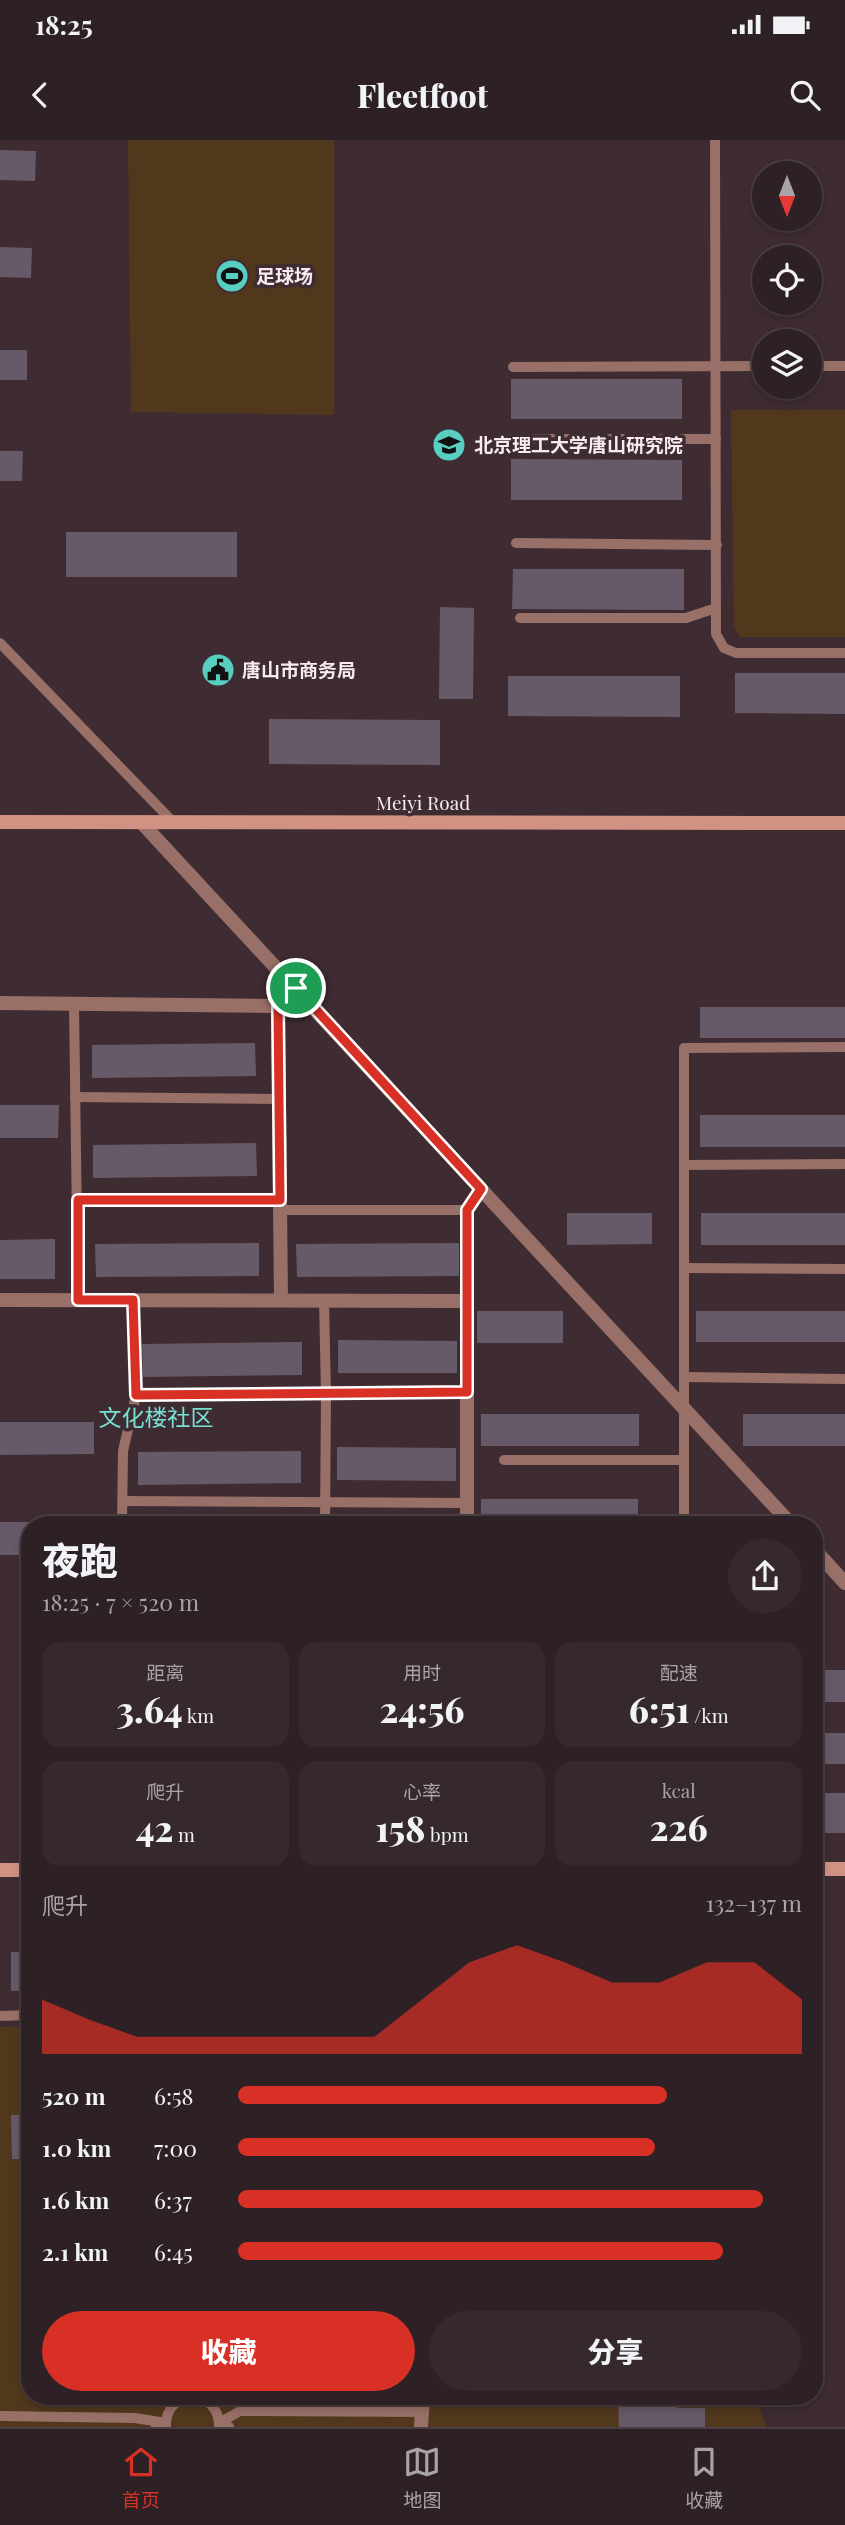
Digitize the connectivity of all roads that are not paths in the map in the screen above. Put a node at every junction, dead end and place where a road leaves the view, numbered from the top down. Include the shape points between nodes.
1 (715, 140) edge
2 (716, 366) junction
3 (752, 366) edge
4 (822, 366) edge
5 (845, 366) edge
6 (513, 367) dead end
7 (511, 439) dead end
8 (716, 439) junction
9 (516, 543) dead end
10 (717, 545) junction
11 (716, 608) junction
12 (520, 618) dead end
13 (0, 643) edge
14 (845, 653) edge
15 (0, 822) edge
16 (141, 822) junction
17 (173, 822) junction
18 (845, 823) edge
19 (296, 988) junction
20 (0, 1003) edge
21 (74, 1003) junction
22 (278, 1006) junction
23 (845, 1048) edge
24 (75, 1097) junction
25 (279, 1100) junction
26 (845, 1164) edge
27 (684, 1165) junction
28 (481, 1189) junction
29 (78, 1200) junction
30 (280, 1205) junction
31 (467, 1210) junction
32 (684, 1268) junction
33 (845, 1269) edge
34 (0, 1300) edge
35 (78, 1300) junction
36 (133, 1300) junction
37 (281, 1300) junction
38 (324, 1300) junction
39 (467, 1301) junction
40 (684, 1377) junction
41 (845, 1379) edge
42 (467, 1392) junction
43 (326, 1394) junction
44 (136, 1395) junction
45 (684, 1409) junction
46 (504, 1460) dead end
47 (684, 1460) junction
48 (122, 1501) junction
49 (326, 1503) junction
50 (467, 1503) junction
51 (122, 1516) edge
52 (325, 1516) edge
53 (467, 1516) edge
54 (684, 1516) edge
55 (784, 1516) edge
56 (823, 1559) edge
57 (845, 1583) edge
58 (823, 1869) edge
59 (845, 1869) edge
60 (0, 1870) edge
61 (21, 1870) edge
62 (21, 2015) edge
63 (0, 2016) edge
64 (175, 2405) edge
65 (210, 2405) edge
66 (0, 2416) edge
67 (421, 2420) edge
68 (163, 2426) edge
69 (222, 2426) edge

1 - 2 lane
2 - 3 lane
2 - 6 lane
2 - 8 lane
4 - 5 lane
7 - 8 lane
8 - 10 lane
9 - 10 lane
10 - 11 lane
11 - 12 lane via 686,618
11 - 14 lane via 716,634 724,648 736,653
13 - 17 lane
15 - 16 street, Meiyi Road
16 - 17 street, Meiyi Road
16 - 19 street
17 - 18 street, Meiyi Road
19 - 22 street
19 - 28 street
20 - 21 street
21 - 22 street
21 - 24 lane
22 - 25 street
23 - 27 lane via 684,1048
24 - 25 lane
24 - 29 lane
25 - 30 street
26 - 27 lane
27 - 32 lane
28 - 31 lane
28 - 45 street
29 - 30 lane
29 - 35 lane
30 - 31 lane
30 - 37 street
31 - 39 lane
32 - 33 lane
32 - 40 lane
34 - 35 street
35 - 36 street
36 - 37 street
36 - 44 lane
37 - 38 street
38 - 39 street
38 - 43 lane
39 - 42 street
40 - 41 lane
40 - 45 lane
42 - 43 lane
42 - 50 street
43 - 44 lane
43 - 49 lane
44 - 48 lane via 123,1451
45 - 47 lane
45 - 55 street
46 - 47 lane
47 - 54 lane
48 - 49 lane
48 - 51 lane
49 - 50 lane
49 - 52 lane
50 - 53 street
56 - 57 street
58 - 59 street
60 - 61 street
62 - 63 lane
64 - 68 lane
65 - 69 lane
66 - 68 lane via 135,2418
67 - 69 lane via 240,2411

